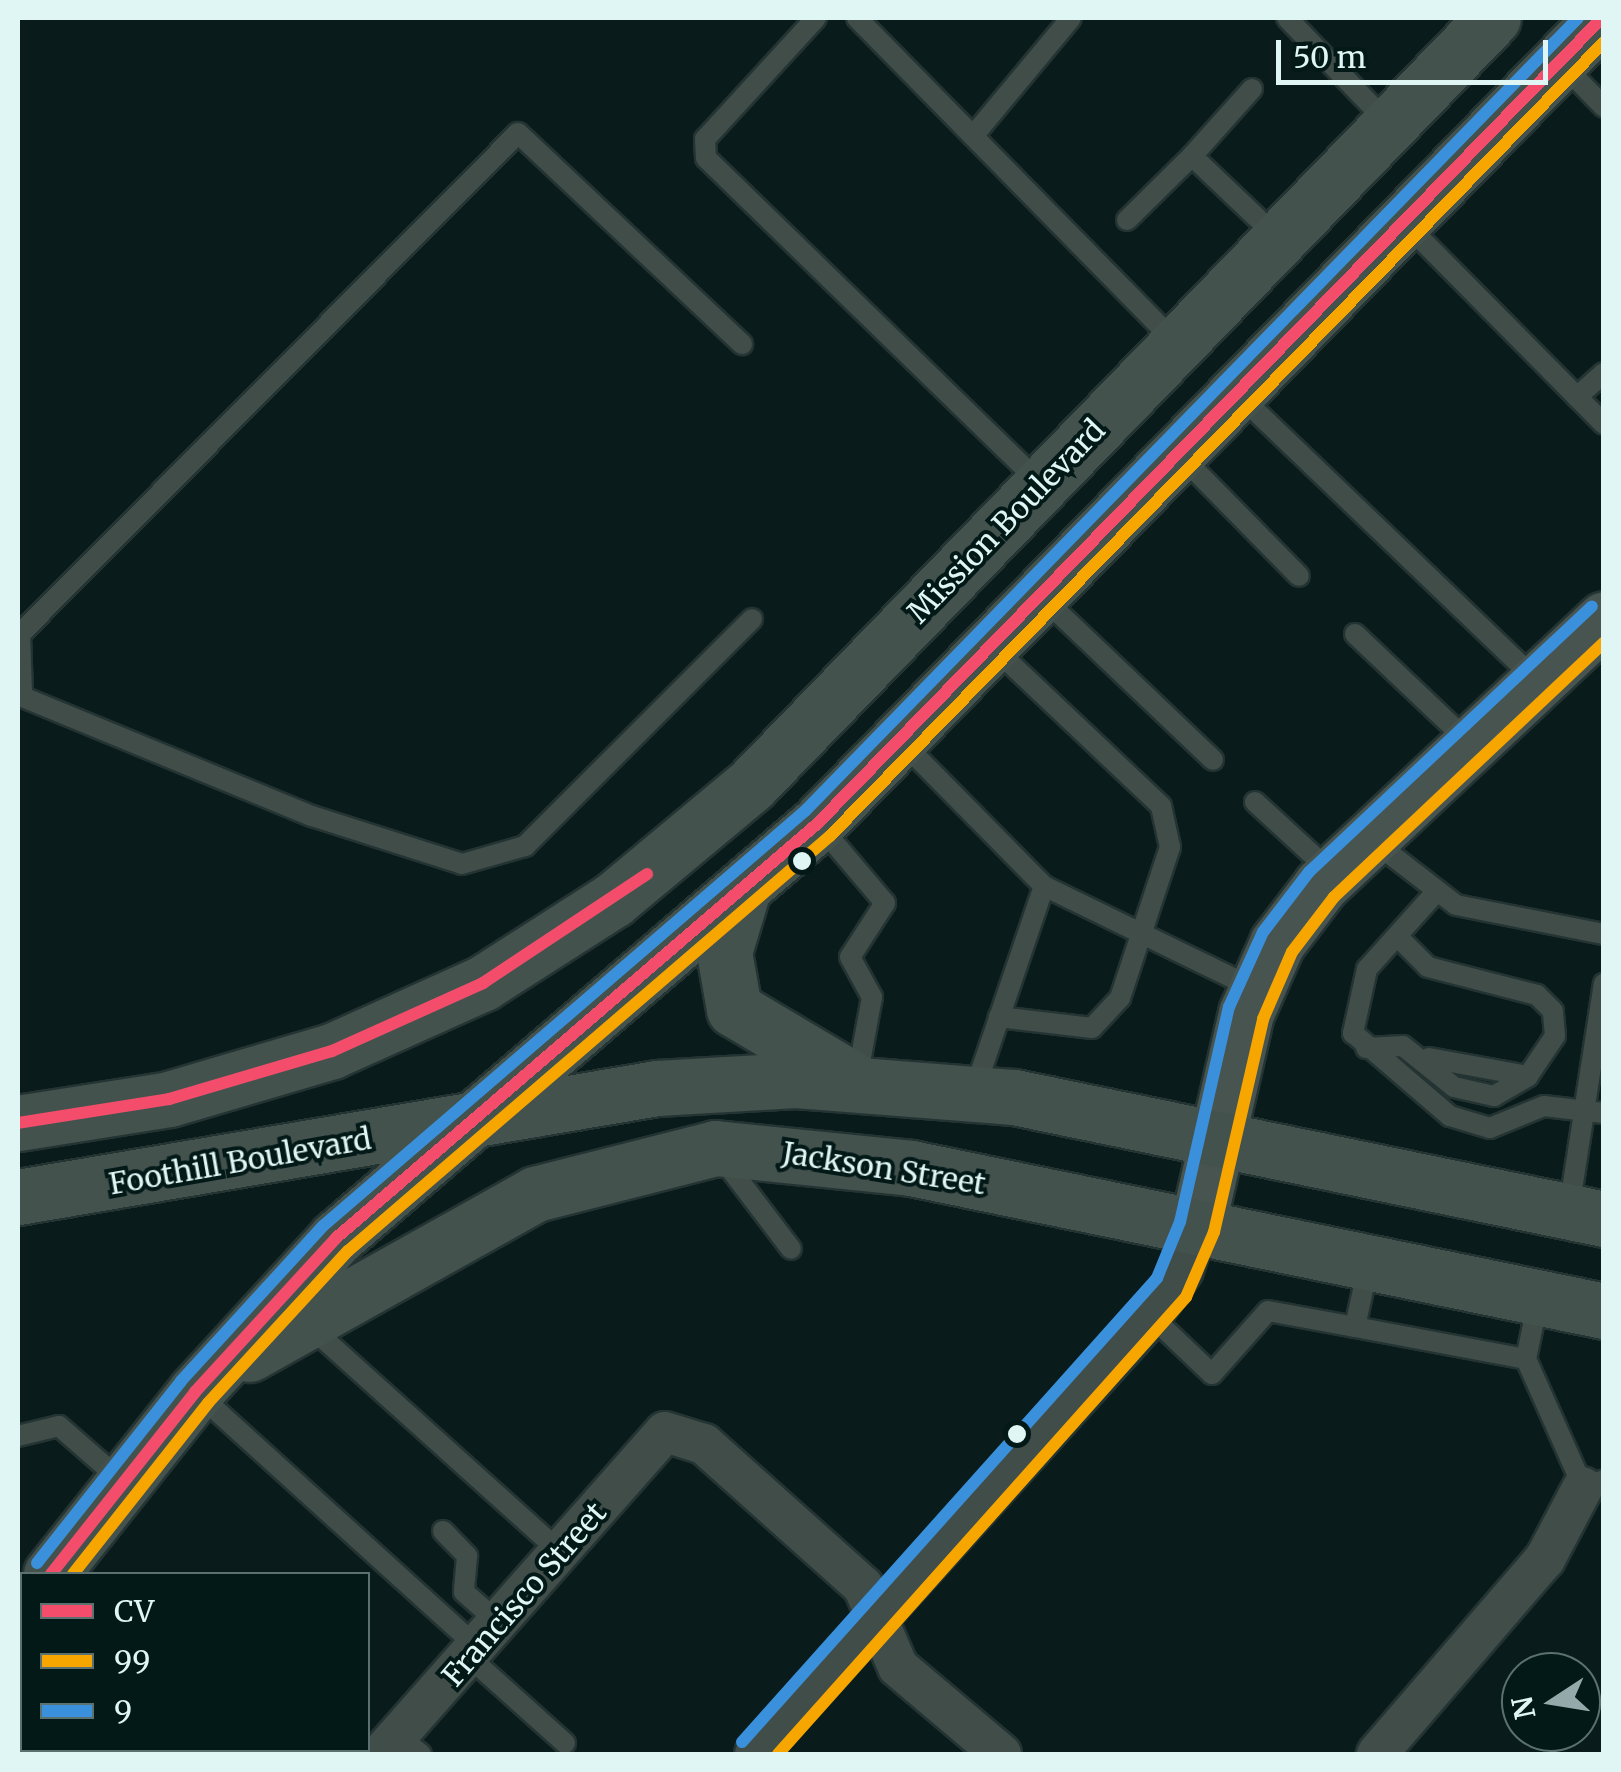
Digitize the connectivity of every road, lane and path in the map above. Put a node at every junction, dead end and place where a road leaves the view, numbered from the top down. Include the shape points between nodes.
1 (816, 18) edge
2 (857, 18) edge
3 (1072, 18) edge
4 (1286, 18) edge
5 (1493, 18) edge
6 (1602, 18) edge
7 (1558, 61) junction
8 (1252, 89) dead end
9 (1604, 107) edge
10 (1390, 124) junction
11 (973, 136) junction
12 (1192, 156) junction
13 (1127, 220) dead end
14 (1402, 220) junction
15 (1279, 239) junction
16 (742, 344) dead end
17 (1177, 344) junction
18 (1604, 373) edge
19 (1235, 391) junction
20 (1577, 397) junction
21 (1604, 424) edge
22 (1176, 451) junction
23 (1041, 484) junction
24 (1299, 576) dead end
25 (1038, 592) junction
26 (752, 619) dead end
27 (1355, 634) dead end
28 (1596, 641) edge
29 (988, 642) junction
30 (1537, 682) junction
31 (20, 695) edge
32 (896, 736) junction
33 (1471, 744) junction
34 (1213, 760) dead end
35 (1256, 802) dead end
36 (818, 824) junction
37 (1352, 856) junction
38 (1044, 886) junction
39 (743, 889) junction
40 (1437, 890) junction
41 (1604, 934) edge
42 (1140, 938) junction
43 (1399, 938) junction
44 (1604, 984) edge
45 (1257, 990) junction
46 (999, 1017) junction
47 (1366, 1048) junction
48 (857, 1081) junction
49 (974, 1091) junction
50 (1581, 1108) junction
51 (1604, 1112) edge
52 (462, 1122) junction
53 (18, 1123) edge
54 (1215, 1138) junction
55 (715, 1148) junction
56 (18, 1197) edge
57 (1586, 1216) edge
58 (1197, 1227) junction
59 (791, 1249) dead end
60 (1369, 1263) junction
61 (1539, 1297) junction
62 (1604, 1311) edge
63 (1151, 1316) junction
64 (304, 1322) junction
65 (1355, 1327) junction
66 (1526, 1359) junction
67 (202, 1385) junction
68 (18, 1436) edge
69 (124, 1482) junction
70 (1594, 1483) edge
71 (443, 1531) dead end
72 (561, 1553) junction
73 (53, 1572) edge
74 (882, 1617) junction
75 (481, 1642) junction
76 (566, 1743) dead end
77 (400, 1748) edge
78 (755, 1754) edge
79 (1000, 1754) edge
80 (1378, 1754) edge

1 - 23 lane via 706,139 706,158
2 - 11 lane
3 - 11 lane
4 - 10 lane
5 - 10 main road, Mission Boulevard
6 - 7 main road
7 - 9 lane
7 - 14 main road
8 - 12 lane
10 - 15 main road, Mission Boulevard
11 - 17 lane
12 - 13 lane
12 - 15 lane
14 - 19 main road
14 - 20 lane
15 - 17 main road, Mission Boulevard
16 - 31 lane via 518,133 20,634
17 - 23 main road, Mission Boulevard
18 - 20 lane
19 - 22 main road
19 - 30 lane
20 - 21 lane
22 - 24 lane
22 - 25 main road
23 - 53 main road, Mission Boulevard via 720,813 614,900 482,983 266,1074
25 - 29 main road
25 - 34 lane
26 - 31 lane via 524,846 462,864 312,816
27 - 33 lane
28 - 30 street
29 - 32 main road
29 - 42 lane via 1161,806 1170,847
30 - 33 street
32 - 36 main road
32 - 38 lane
33 - 37 street
35 - 37 lane
36 - 39 main road
36 - 48 lane via 885,903 850,957 872,997
37 - 40 lane
37 - 45 street via 1277,943
38 - 42 lane
38 - 46 lane
39 - 48 main road via 724,952 734,1010
39 - 52 main road
40 - 41 lane via 1456,905
40 - 43 lane
42 - 45 lane
42 - 46 lane via 1120,998 1092,1028
43 - 47 lane via 1367,969 1357,995 1354,1033
43 - 47 lane via 1428,967 1537,995 1553,1011 1555,1036 1528,1076 1494,1096 1454,1087 1429,1058 1403,1046
44 - 50 lane
45 - 54 street
46 - 49 lane
47 - 50 lane via 1450,1116 1490,1128 1544,1106
48 - 49 main road
48 - 52 main road via 656,1088
49 - 54 main road
50 - 51 lane
50 - 57 lane
52 - 56 main road, Foothill Boulevard
52 - 67 main road via 325,1249
54 - 57 main road
54 - 58 street
55 - 58 main road, Jackson Street via 868,1160
55 - 59 lane
55 - 64 main road, Jackson Street via 535,1194
58 - 60 main road, Jackson Street
58 - 63 street
60 - 61 main road, Jackson Street
60 - 65 lane
61 - 62 main road, Jackson Street
61 - 66 lane
63 - 65 lane via 1212,1374 1268,1311
63 - 74 street
64 - 67 main road, Jackson Street
64 - 72 lane
65 - 66 lane
66 - 70 lane
67 - 69 main road
67 - 75 lane
68 - 69 lane via 60,1426
69 - 73 main road
70 - 80 street via 1546,1558
71 - 75 lane via 467,1556 464,1592
72 - 74 street, Francisco Street via 665,1432 704,1444 863,1586
72 - 75 street, Francisco Street
74 - 78 street
74 - 79 street via 898,1667
75 - 76 lane
75 - 77 street, Francisco Street

